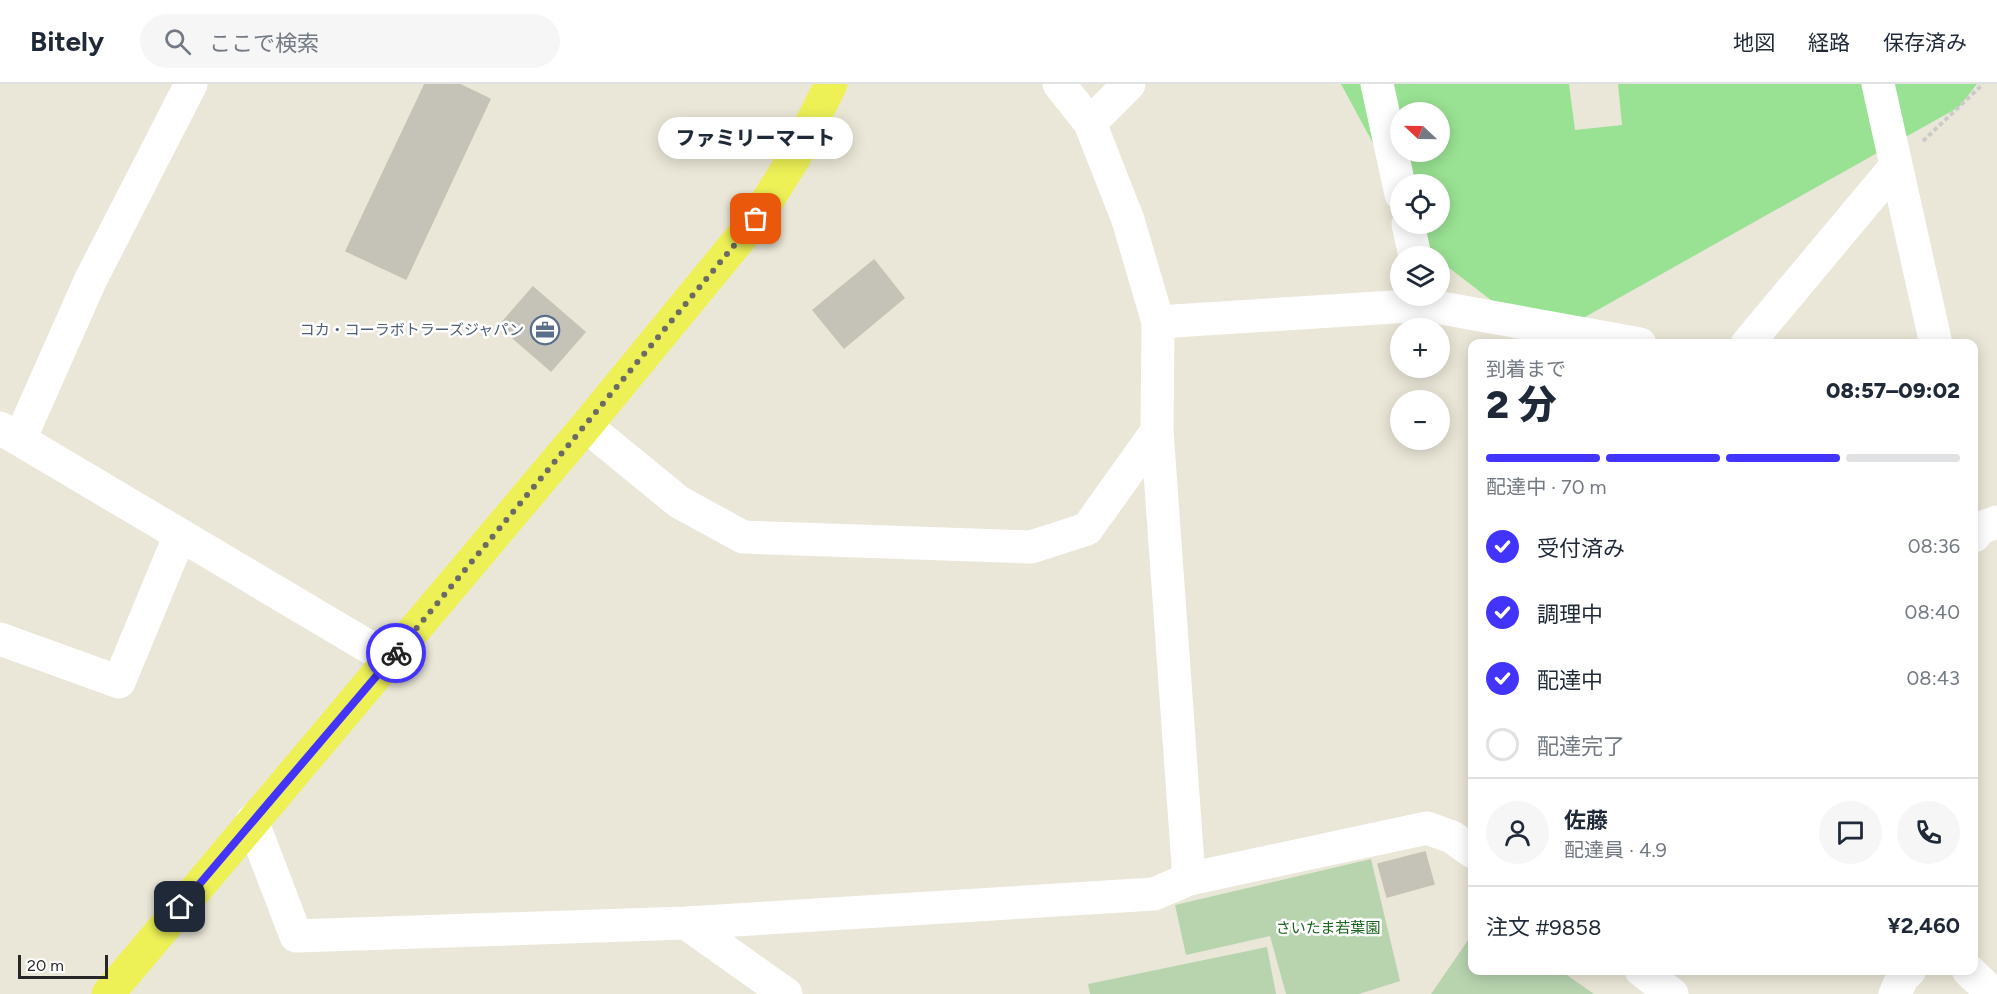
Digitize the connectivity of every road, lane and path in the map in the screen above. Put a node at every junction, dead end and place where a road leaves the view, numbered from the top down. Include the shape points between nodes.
1 (191, 84) edge
2 (831, 84) edge
3 (1059, 84) edge
4 (1129, 84) edge
5 (1377, 84) edge
6 (1878, 84) edge
7 (1983, 84) edge
8 (1089, 123) junction
9 (1895, 167) junction
10 (1397, 174) edge
11 (1390, 303) edge
12 (1450, 305) edge
13 (1158, 322) junction
14 (1615, 339) edge
15 (1751, 339) edge
16 (1935, 339) edge
17 (586, 426) junction
18 (1157, 431) junction
19 (10, 434) edge
20 (180, 535) junction
21 (0, 639) edge
22 (391, 660) junction
23 (252, 821) junction
24 (1468, 848) edge
25 (1189, 879) junction
26 (686, 923) junction
27 (1905, 975) edge
28 (1973, 975) edge
29 (108, 994) edge
30 (786, 994) edge
31 (1895, 994) edge
32 (1993, 994) edge

1 - 19 street
2 - 17 main road via 794,158 756,219
3 - 8 street
4 - 8 street
5 - 10 street
6 - 9 street
7 - 9 path
8 - 13 street via 1128,220
9 - 15 street
9 - 16 street
11 - 13 street
12 - 14 street
13 - 18 street
17 - 18 street via 680,502 742,537 1031,547 1087,529
17 - 22 main road
18 - 25 street
19 - 20 street
20 - 21 street via 119,682
20 - 22 street
22 - 23 main road
23 - 26 street via 296,936
23 - 29 main road
24 - 25 street via 1452,837 1427,828
25 - 26 street via 1154,894
26 - 30 street
27 - 31 street
28 - 32 street

